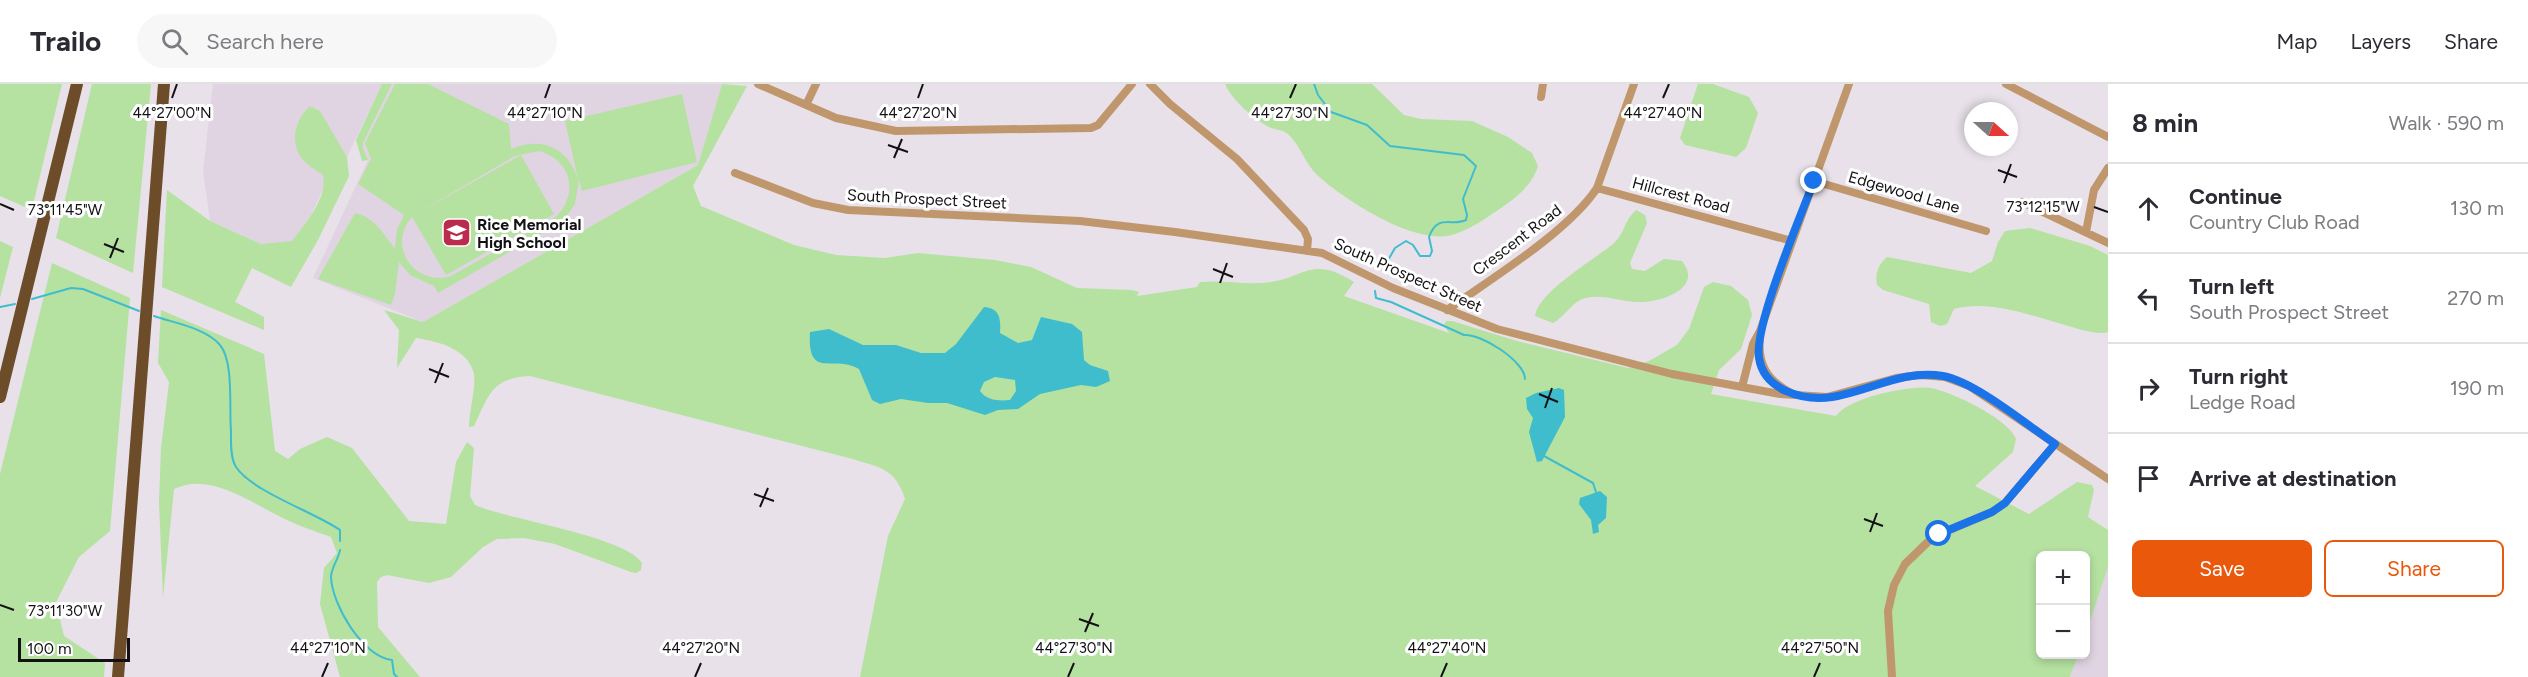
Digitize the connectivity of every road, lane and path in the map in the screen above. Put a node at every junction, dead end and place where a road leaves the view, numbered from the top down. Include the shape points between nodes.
1 (77, 84) edge
2 (164, 84) edge
3 (759, 84) edge
4 (816, 84) edge
5 (1132, 84) edge
6 (1150, 84) edge
7 (1543, 84) edge
8 (1634, 84) edge
9 (1849, 84) edge
10 (2006, 84) edge
11 (1541, 98) dead end
12 (806, 105) junction
13 (2108, 137) edge
14 (2108, 168) edge
15 (735, 173) dead end
16 (1814, 181) junction
17 (1597, 188) junction
18 (2022, 202) dead end
19 (1986, 231) dead end
20 (2086, 232) junction
21 (1789, 240) junction
22 (2108, 243) edge
23 (1307, 251) junction
24 (1447, 310) junction
25 (1760, 331) junction
26 (1742, 387) junction
27 (1794, 395) junction
28 (0, 397) edge
29 (2055, 444) junction
30 (2108, 479) edge
31 (118, 677) edge
32 (1892, 677) edge

1 - 28 highway
2 - 31 highway
3 - 12 street
4 - 12 street
5 - 12 street via 1098,125 1091,128 908,132 836,118
6 - 23 street via 1249,171 1306,233
7 - 11 street
8 - 17 street, Crescent Road
9 - 16 street
10 - 13 street
14 - 20 street via 2094,190
15 - 23 street, South Prospect Street via 830,208 1080,221
16 - 19 street, Edgewood Lane
16 - 21 street
17 - 21 street, Hillcrest Road via 1757,231 1762,229
17 - 24 street, Crescent Road via 1561,228
18 - 20 street
20 - 22 street
21 - 25 street
23 - 24 street, South Prospect Street via 1329,256
24 - 26 street, South Prospect Street via 1549,343
25 - 26 street
25 - 27 street via 1759,360 1765,373
26 - 27 street, South Prospect Street
27 - 29 street, South Prospect Street via 1827,397 1904,376 1946,377 1969,386
29 - 30 street, South Prospect Street
29 - 32 street via 2005,503 1933,537 1905,564 1894,585 1888,611

